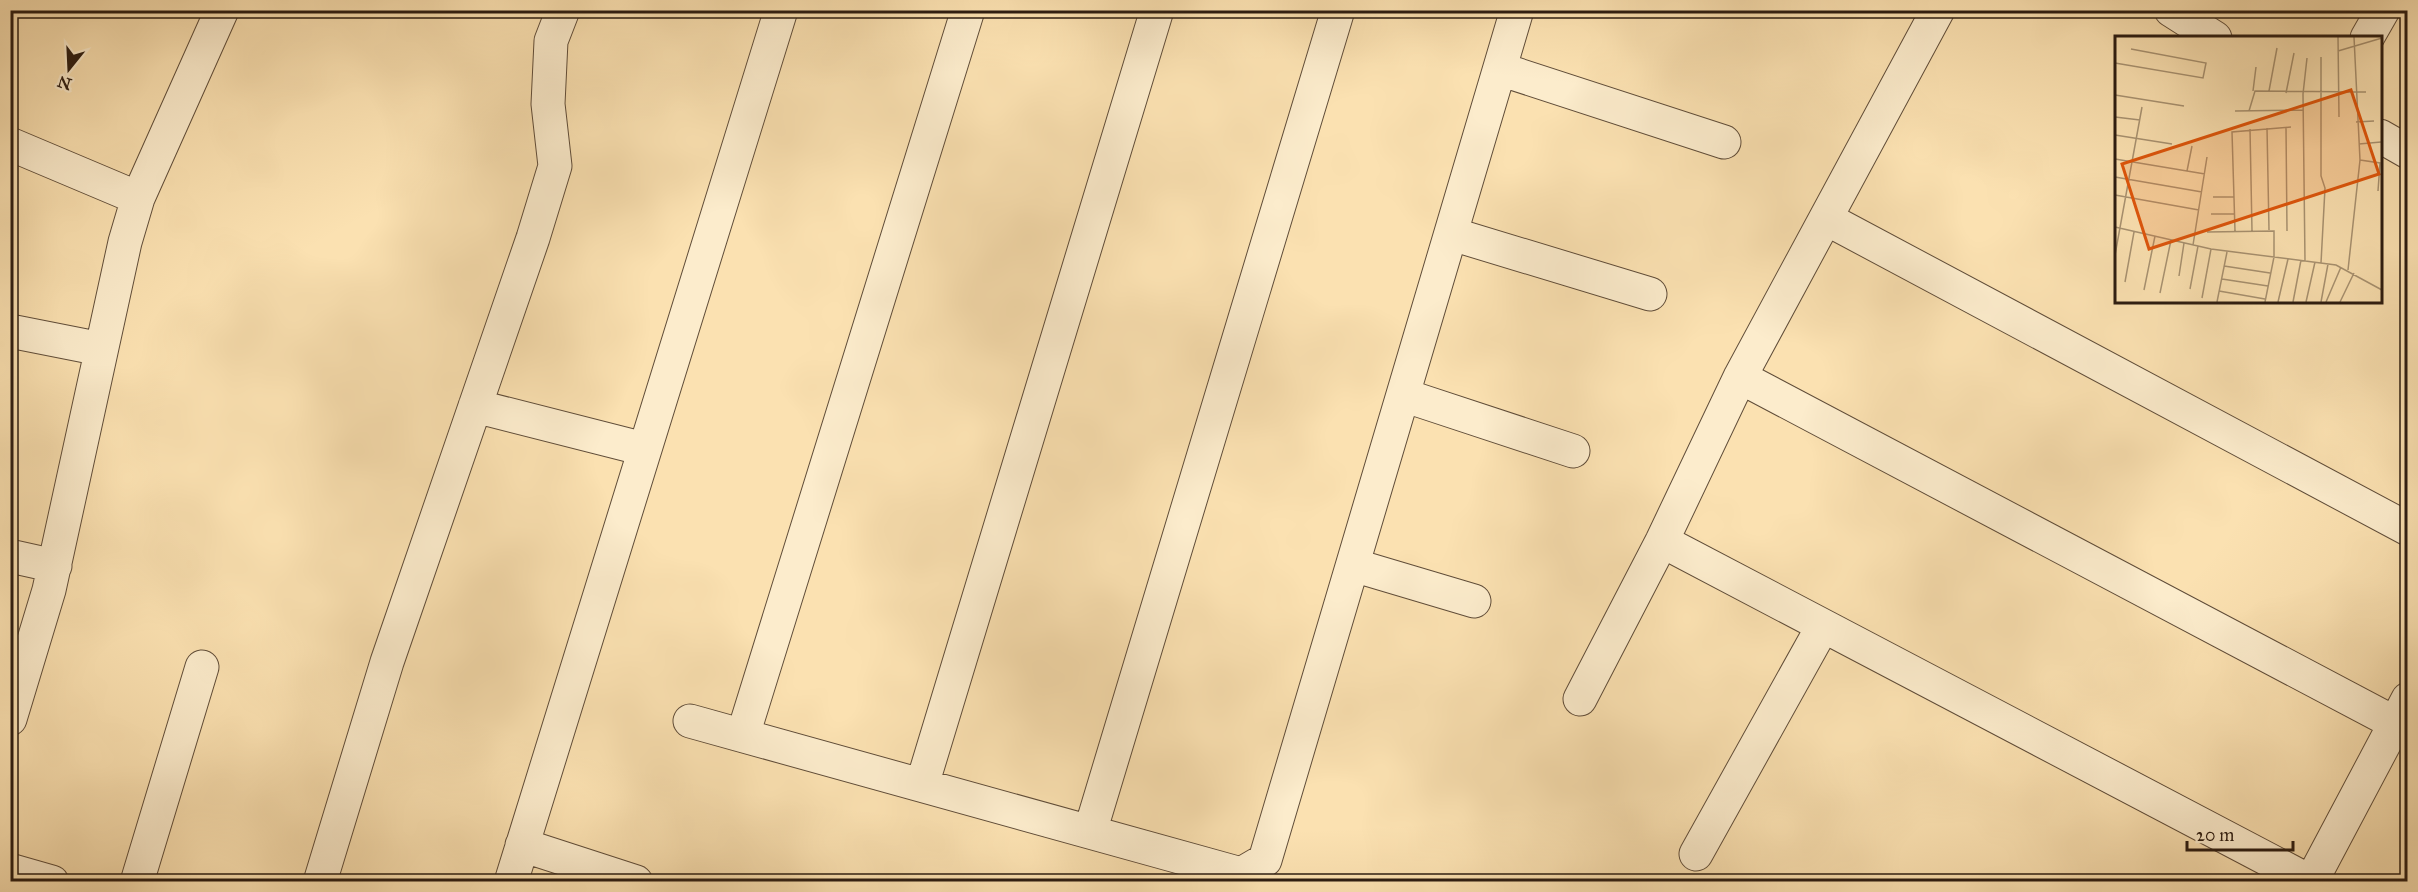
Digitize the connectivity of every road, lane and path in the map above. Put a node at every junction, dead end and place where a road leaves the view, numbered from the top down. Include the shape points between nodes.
1 (222, 10) edge
2 (563, 10) edge
3 (781, 10) edge
4 (968, 10) edge
5 (1157, 10) edge
6 (1338, 10) edge
7 (1517, 10) edge
8 (1938, 10) edge
9 (2383, 10) edge
10 (2368, 36) edge
11 (1500, 69) junction
12 (2382, 137) edge
13 (1724, 142) dead end
14 (10, 144) edge
15 (2408, 152) edge
16 (138, 198) junction
17 (1827, 219) junction
18 (1452, 234) junction
19 (1650, 294) dead end
20 (10, 331) edge
21 (102, 349) junction
22 (1740, 376) junction
23 (1403, 395) junction
24 (475, 406) junction
25 (644, 449) junction
26 (1573, 451) dead end
27 (2408, 529) edge
28 (1662, 541) junction
29 (10, 556) edge
30 (1353, 564) junction
31 (55, 566) junction
32 (1474, 601) dead end
33 (1823, 626) junction
34 (202, 667) dead end
35 (1580, 699) dead end
36 (2403, 718) edge
37 (10, 719) edge
38 (690, 721) dead end
39 (743, 735) junction
40 (922, 785) junction
41 (1090, 832) junction
42 (522, 845) junction
43 (1696, 855) dead end
44 (10, 870) edge
45 (52, 882) edge
46 (137, 882) edge
47 (320, 882) edge
48 (511, 882) edge
49 (636, 882) edge
50 (2311, 882) edge

1 - 16 street
2 - 24 street via 550,51 548,104 555,166
3 - 25 street
4 - 39 street
5 - 40 street
6 - 41 street
7 - 11 street
8 - 17 street
9 - 10 street
11 - 13 street
11 - 18 street
12 - 15 street
14 - 16 street
16 - 21 street
17 - 22 street
17 - 27 street
18 - 19 street
18 - 23 street
20 - 21 street
21 - 31 street
22 - 28 street
22 - 36 street
23 - 26 street
23 - 30 street
24 - 25 street
24 - 47 street via 387,662
25 - 42 street
28 - 33 street
28 - 35 street
29 - 31 street
30 - 32 street
30 - 41 street via 1265,860 1241,874
31 - 37 street
33 - 43 street
33 - 50 street
34 - 46 street
36 - 50 street
38 - 39 street
39 - 40 street
40 - 41 street
42 - 48 street
42 - 49 street
44 - 45 street

